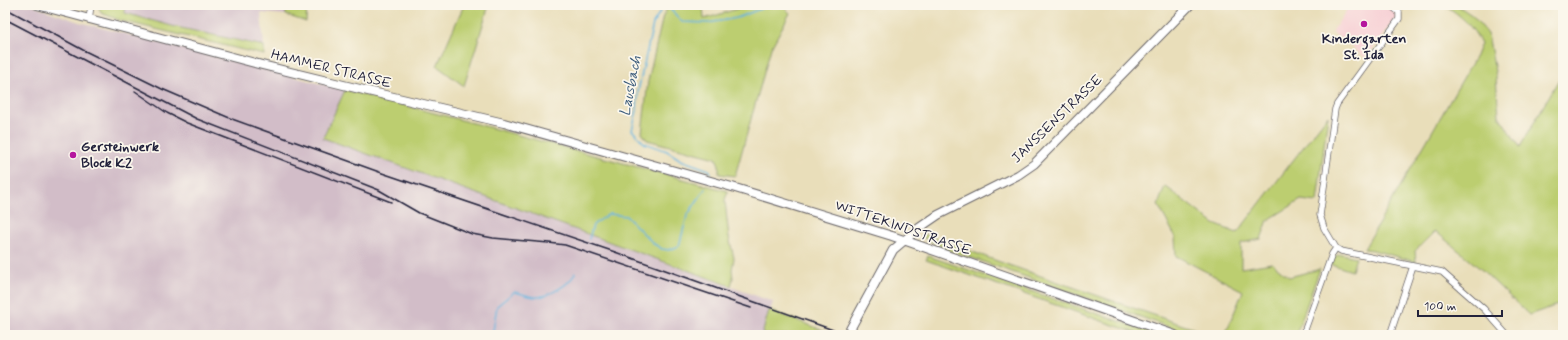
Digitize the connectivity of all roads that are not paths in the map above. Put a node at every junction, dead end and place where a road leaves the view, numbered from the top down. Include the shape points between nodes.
1 (38, 5) edge
2 (91, 5) edge
3 (1190, 5) edge
4 (1393, 6) edge
5 (89, 20) junction
6 (620, 155) joint
7 (904, 241) junction
8 (1336, 248) junction
9 (1413, 266) junction
10 (847, 335) edge
11 (1174, 335) edge
12 (1303, 335) edge
13 (1390, 335) edge
14 (1507, 335) edge

1 - 5 main road, HAMMER STRASSE
2 - 5 street
3 - 7 main road, JANSSENSTRASSE via 1034,164 1018,175 938,215
4 - 8 street via 1400,12 1399,19 1335,109 1320,215 1324,228
5 - 6 main road, HAMMER STRASSE via 360,90 504,123
6 - 7 main road, WITTEKINDSTRASSE
7 - 10 main road, JANSSENSTRASSE via 893,250
7 - 11 main road, WITTEKINDSTRASSE
8 - 9 street
8 - 12 street
9 - 13 street
9 - 14 street via 1445,275 1484,309

